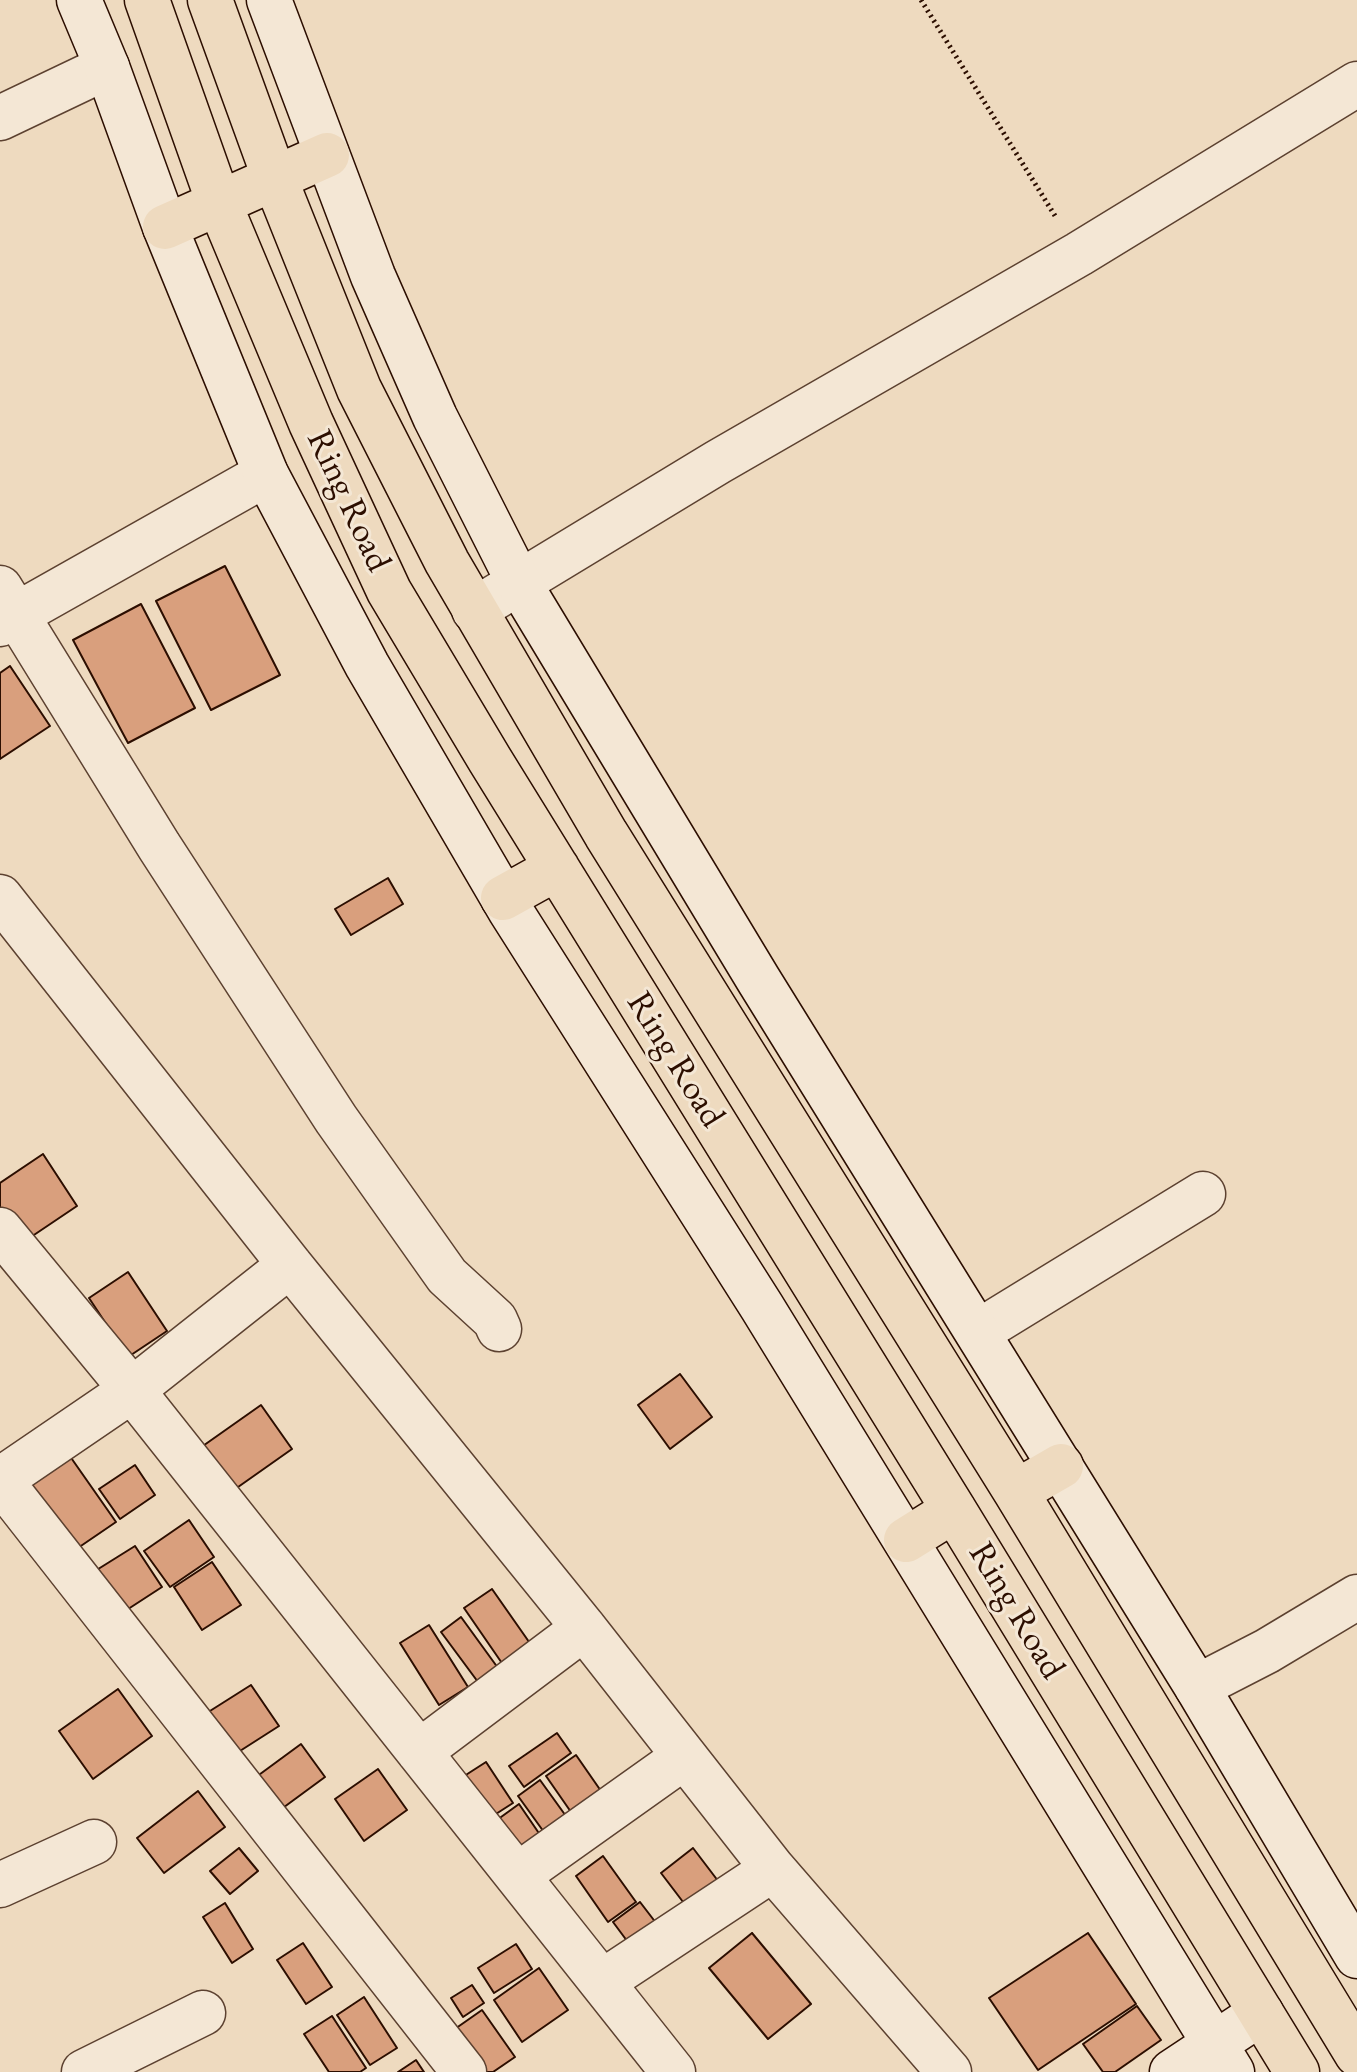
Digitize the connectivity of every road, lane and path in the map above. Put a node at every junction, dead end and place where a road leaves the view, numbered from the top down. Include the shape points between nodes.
1 (79, 0) edge
2 (147, 0) edge
3 (210, 0) edge
4 (269, 0) edge
5 (921, 0) edge
6 (107, 67) junction
7 (1357, 84) edge
8 (0, 118) edge
9 (327, 155) junction
10 (275, 179) junction
11 (219, 203) junction
12 (165, 227) junction
13 (1079, 254) junction
14 (266, 474) junction
15 (519, 583) junction
16 (6, 608) edge
17 (474, 610) junction
18 (557, 868) junction
19 (0, 897) edge
20 (503, 898) junction
21 (1203, 1194) dead end
22 (3, 1239) edge
23 (290, 1265) junction
24 (499, 1329) dead end
25 (978, 1332) junction
26 (132, 1390) junction
27 (1061, 1466) junction
28 (1016, 1492) junction
29 (954, 1510) junction
30 (906, 1540) junction
31 (1357, 1597) edge
32 (584, 1628) junction
33 (1197, 1687) junction
34 (419, 1752) junction
35 (684, 1757) junction
36 (94, 1842) dead end
37 (773, 1869) junction
38 (518, 1875) junction
39 (0, 1885) edge
40 (1357, 1956) edge
41 (602, 1982) junction
42 (203, 2013) dead end
43 (1280, 2043) edge
44 (1357, 2054) edge
45 (1227, 2063) edge
46 (94, 2070) edge
47 (464, 2072) edge
48 (673, 2072) edge
49 (949, 2072) edge
50 (1172, 2072) edge

1 - 6 street
2 - 11 highway, Ring Road
3 - 10 highway, Ring Road
4 - 9 street
5 - 13 path
6 - 8 street
6 - 12 street
7 - 13 street
9 - 10 highway
9 - 15 street via 435,417
10 - 11 highway
10 - 17 highway, Ring Road via 359,389
11 - 12 highway
11 - 18 highway, Ring Road via 311,423 389,591
12 - 14 street
13 - 15 street
14 - 16 street
14 - 20 street via 367,665
15 - 17 street
15 - 25 street
16 - 24 street via 336,1119 447,1276
17 - 28 highway, Ring Road via 614,847
18 - 20 highway
18 - 29 highway, Ring Road
19 - 23 street
20 - 30 street
21 - 25 street
22 - 26 street
23 - 26 street
23 - 32 street
25 - 27 street
26 - 34 street
26 - 47 street via 0,1480
27 - 28 highway
27 - 33 street
28 - 44 highway, Ring Road
29 - 30 highway
29 - 43 highway, Ring Road
30 - 45 street
31 - 33 street
32 - 34 street
32 - 35 street
33 - 40 street
34 - 38 street
35 - 37 street
35 - 38 street
36 - 39 street
37 - 41 street
37 - 49 street
38 - 41 street
41 - 48 street
42 - 46 street
43 - 45 street
45 - 50 street

